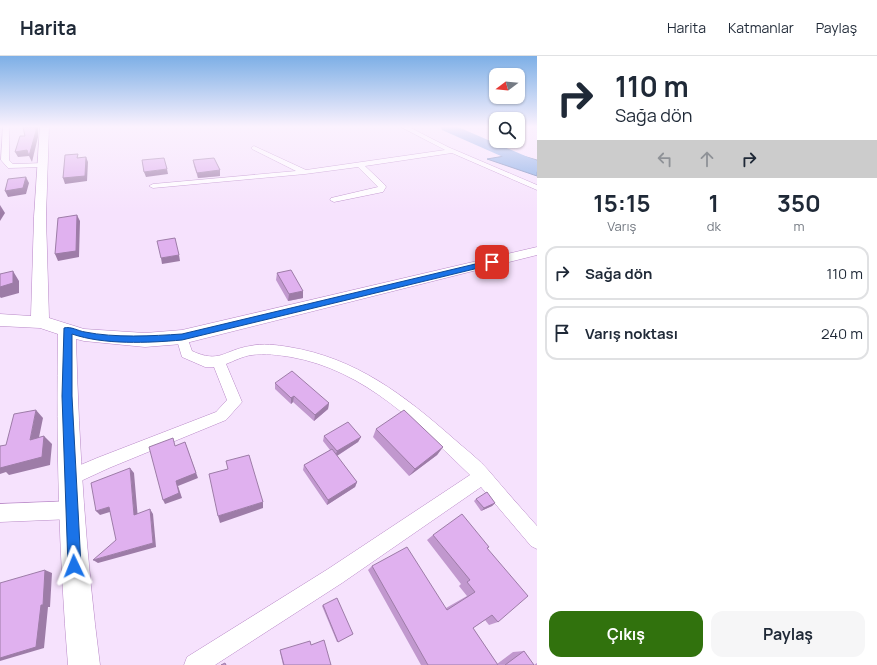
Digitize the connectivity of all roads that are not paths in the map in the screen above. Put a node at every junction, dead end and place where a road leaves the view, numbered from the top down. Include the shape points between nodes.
1 (39, 155) edge
2 (270, 155) edge
3 (424, 155) edge
4 (463, 155) edge
5 (38, 159) junction
6 (3, 160) edge
7 (360, 165) junction
8 (305, 172) junction
9 (153, 186) dead end
10 (537, 188) edge
11 (334, 200) dead end
12 (537, 251) edge
13 (0, 320) edge
14 (40, 322) junction
15 (67, 330) junction
16 (182, 337) junction
17 (219, 363) junction
18 (483, 476) junction
19 (70, 478) junction
20 (72, 510) junction
21 (0, 513) edge
22 (537, 540) edge
23 (84, 665) edge
24 (195, 665) edge

1 - 5 street
2 - 8 street
3 - 7 street
4 - 10 street
5 - 6 street
5 - 6 street via 11,166
5 - 14 street
7 - 8 street
7 - 11 street via 382,187 380,190
8 - 9 street
12 - 16 street
13 - 14 street
14 - 15 street
15 - 16 street via 84,336 145,340
15 - 19 street
16 - 17 street via 187,354 201,362
17 - 18 street via 247,351 276,350 322,359 356,373 401,402
17 - 19 street via 235,402 221,416
18 - 22 street
18 - 24 street via 335,576
19 - 20 street
20 - 21 street
20 - 23 street via 76,594

